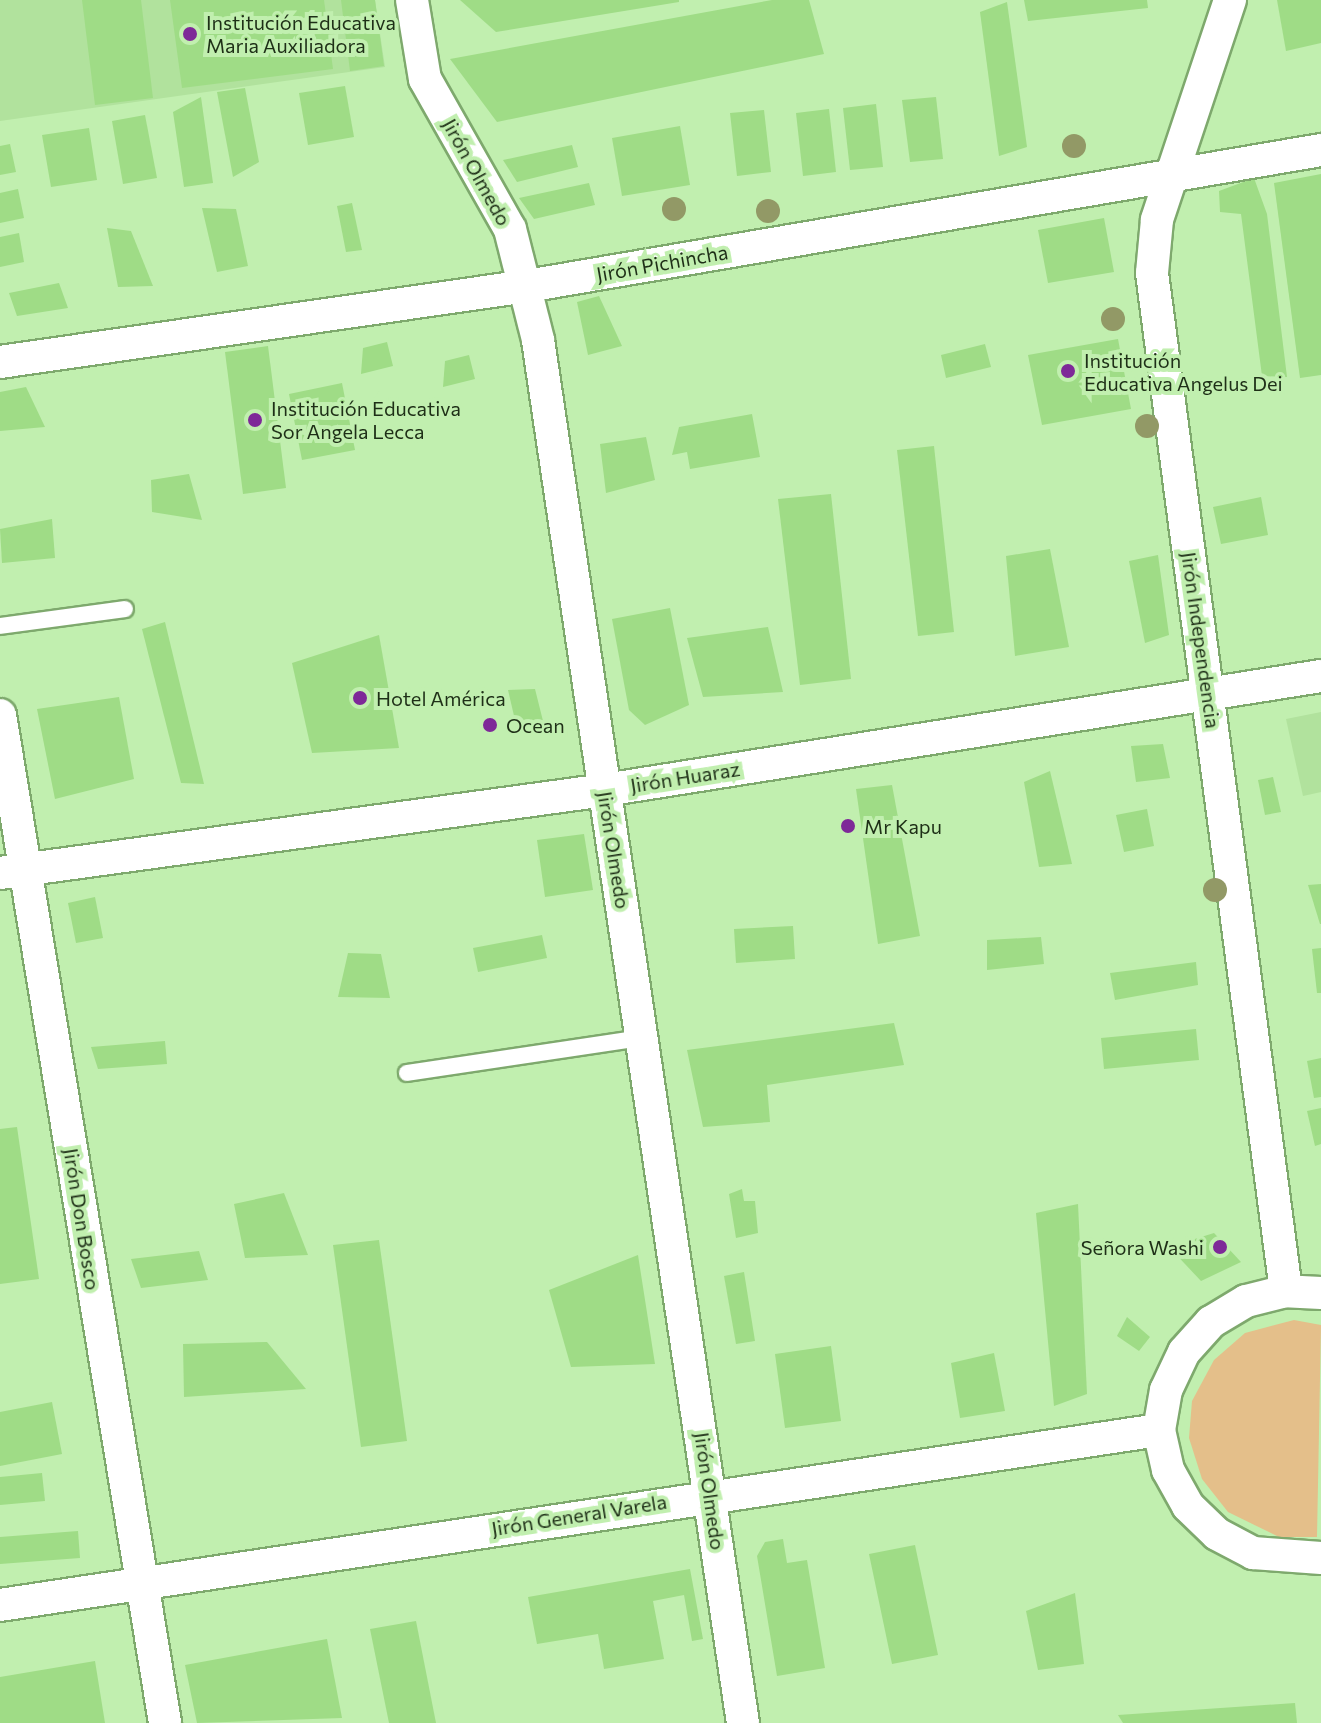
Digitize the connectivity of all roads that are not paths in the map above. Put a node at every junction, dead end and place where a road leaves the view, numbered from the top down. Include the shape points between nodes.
1 (412, 0) edge
2 (1230, 0) edge
3 (1321, 150) edge
4 (1171, 173) junction
5 (527, 286) junction
6 (0, 362) edge
7 (125, 609) dead end
8 (0, 626) edge
9 (1321, 676) edge
10 (1208, 692) junction
11 (0, 715) edge
12 (605, 790) junction
13 (13, 872) edge
14 (642, 1038) junction
15 (407, 1073) dead end
16 (1286, 1291) junction
17 (1321, 1293) edge
18 (1159, 1430) junction
19 (711, 1495) junction
20 (1321, 1558) edge
21 (142, 1583) junction
22 (0, 1605) edge
23 (165, 1723) edge
24 (743, 1723) edge

1 - 5 street, Jirón Olmedo via 425,79 510,229
2 - 4 street, Jirón Independencia
3 - 4 street, Jirón Pichincha
4 - 5 street, Jirón Pichincha
4 - 10 street, Jirón Independencia via 1157,220 1152,273
5 - 6 street, Jirón Pichincha
5 - 12 street, Jirón Olmedo
7 - 8 lane
9 - 10 street, Jirón Huaraz
10 - 12 street, Jirón Huaraz
10 - 16 street, Jirón Independencia
11 - 13 street, Jirón Don Bosco
12 - 13 street, Jirón Huaraz
12 - 14 street, Jirón Olmedo
13 - 21 street, Jirón Don Bosco
14 - 15 lane
14 - 19 street, Jirón Olmedo
16 - 17 street
16 - 18 street via 1246,1301 1202,1332 1184,1352 1166,1390
18 - 19 street, Jirón General Varela
18 - 20 street via 1168,1470 1188,1506 1217,1534 1253,1553 1294,1561
19 - 21 street, Jirón General Varela
19 - 24 street, Jirón Olmedo
21 - 22 street, Jirón General Varela
21 - 23 street, Jirón Don Bosco

